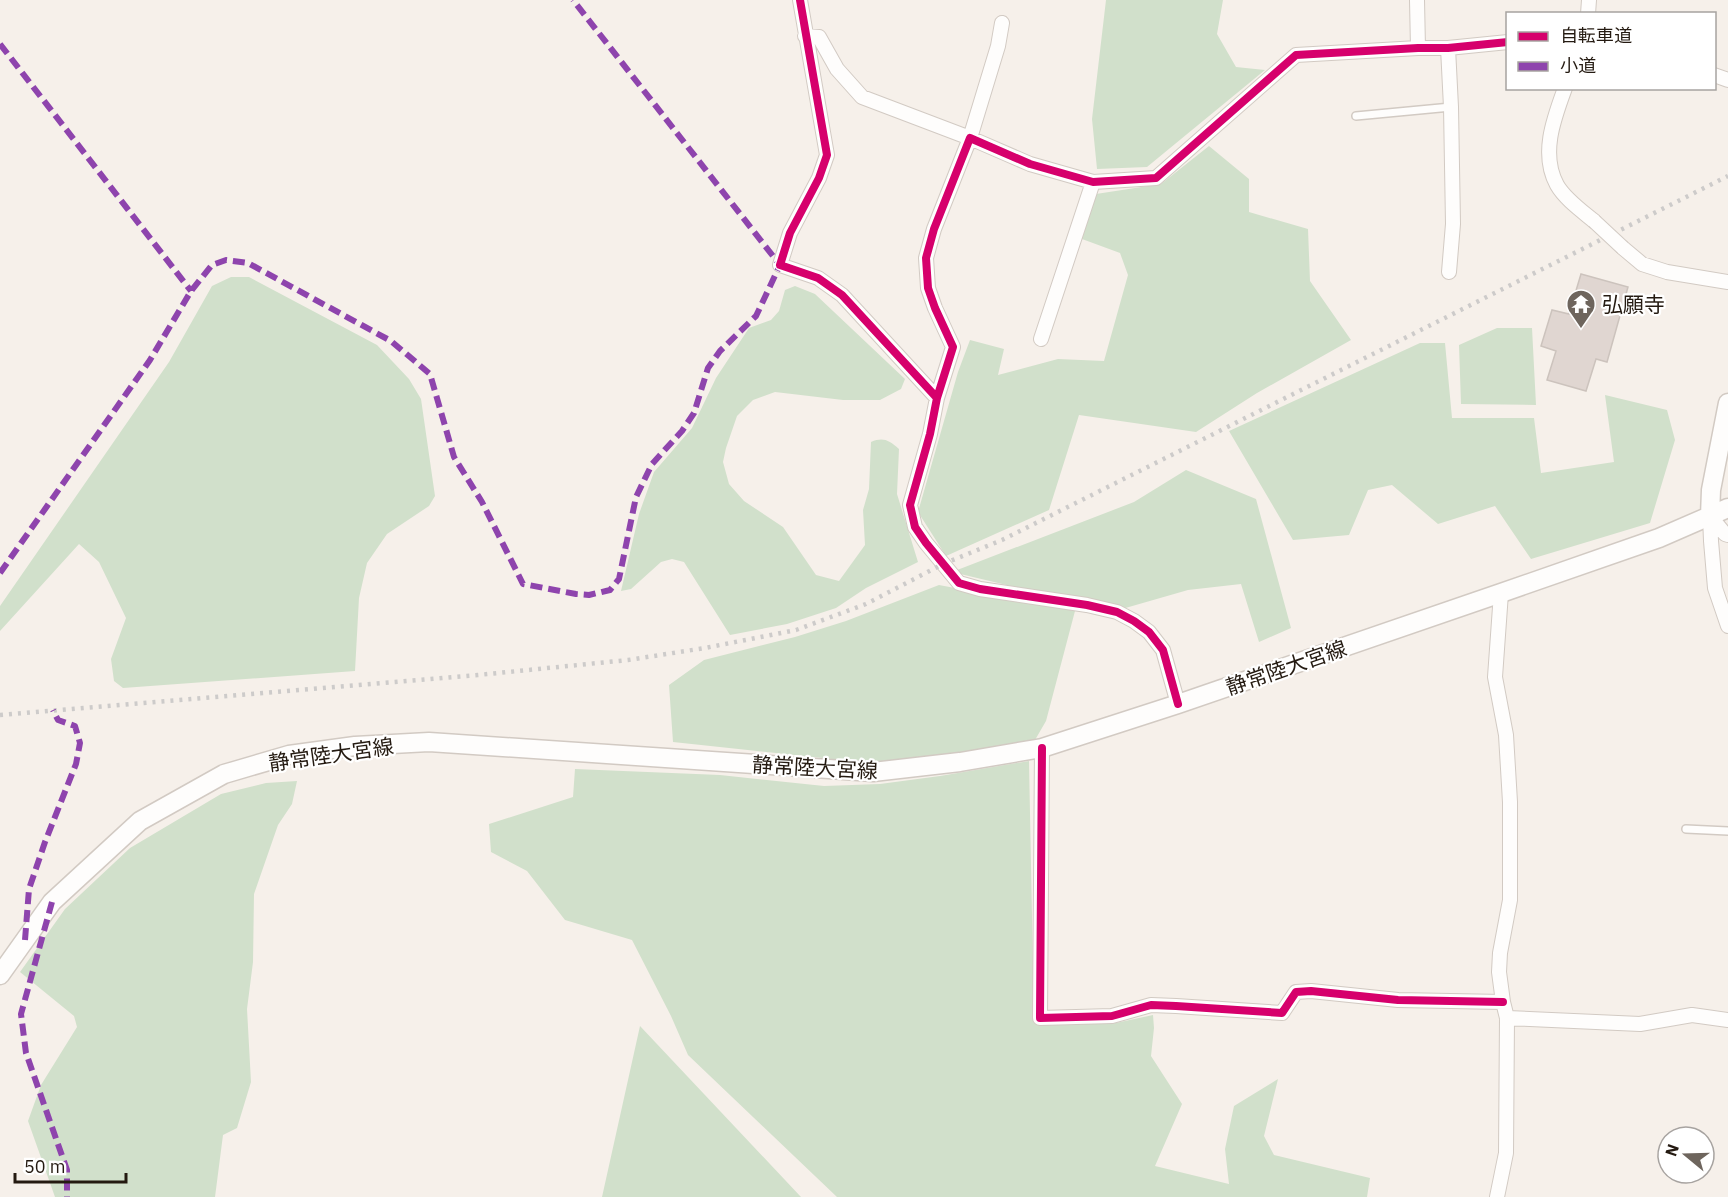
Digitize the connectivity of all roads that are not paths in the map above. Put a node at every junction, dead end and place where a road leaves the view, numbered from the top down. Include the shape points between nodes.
1 (800, 0) edge
2 (1418, 0) edge
3 (1002, 23) dead end
4 (805, 36) junction
5 (1506, 42) edge
6 (1418, 48) junction
7 (1448, 48) junction
8 (1564, 90) edge
9 (1451, 107) junction
10 (1356, 116) dead end
11 (970, 138) junction
12 (1093, 182) junction
13 (1449, 272) dead end
14 (1728, 282) edge
15 (1041, 339) dead end
16 (937, 398) junction
17 (1728, 403) edge
18 (1728, 508) edge
19 (1710, 516) junction
20 (1728, 536) edge
21 (1501, 593) junction
22 (1728, 626) edge
23 (1178, 704) junction
24 (1042, 748) junction
25 (1686, 829) dead end
26 (1728, 831) edge
27 (0, 975) edge
28 (1503, 1002) junction
29 (1507, 1018) junction
30 (1728, 1020) edge
31 (1497, 1197) edge

1 - 4 street
2 - 6 street
3 - 11 street
4 - 11 street via 819,37 837,69 862,97
4 - 16 street via 827,156 790,233 780,265 818,278 842,295
5 - 7 street
6 - 7 street
6 - 12 street via 1296,55 1156,178
7 - 9 street
8 - 14 street, bridge via 1554,116 1549,155 1557,186 1642,264
9 - 10 lane
9 - 13 street via 1453,224
11 - 12 street via 1030,164
11 - 16 street via 926,258 928,288 953,347
12 - 15 street
16 - 23 street via 910,505 915,527 926,543 959,583 1087,605 1117,612 1134,621 1163,650
17 - 19 main road via 1711,490
18 - 19 main road, 静常陸大宮線
19 - 20 street
19 - 21 main road, 静常陸大宮線 via 1659,538
19 - 22 street via 1715,588
21 - 23 main road, 静常陸大宮線
21 - 28 street via 1495,678 1506,735 1510,802 1510,900 1500,953
23 - 24 main road, 静常陸大宮線
24 - 27 main road, 静常陸大宮線 via 873,772 429,742 289,755 224,774 140,821 52,902
24 - 28 street via 1040,1017 1113,1016 1151,1005 1282,1013 1296,992 1311,991 1398,1000
25 - 26 lane
28 - 29 street
29 - 30 street via 1640,1024 1692,1015
29 - 31 street via 1506,1153

